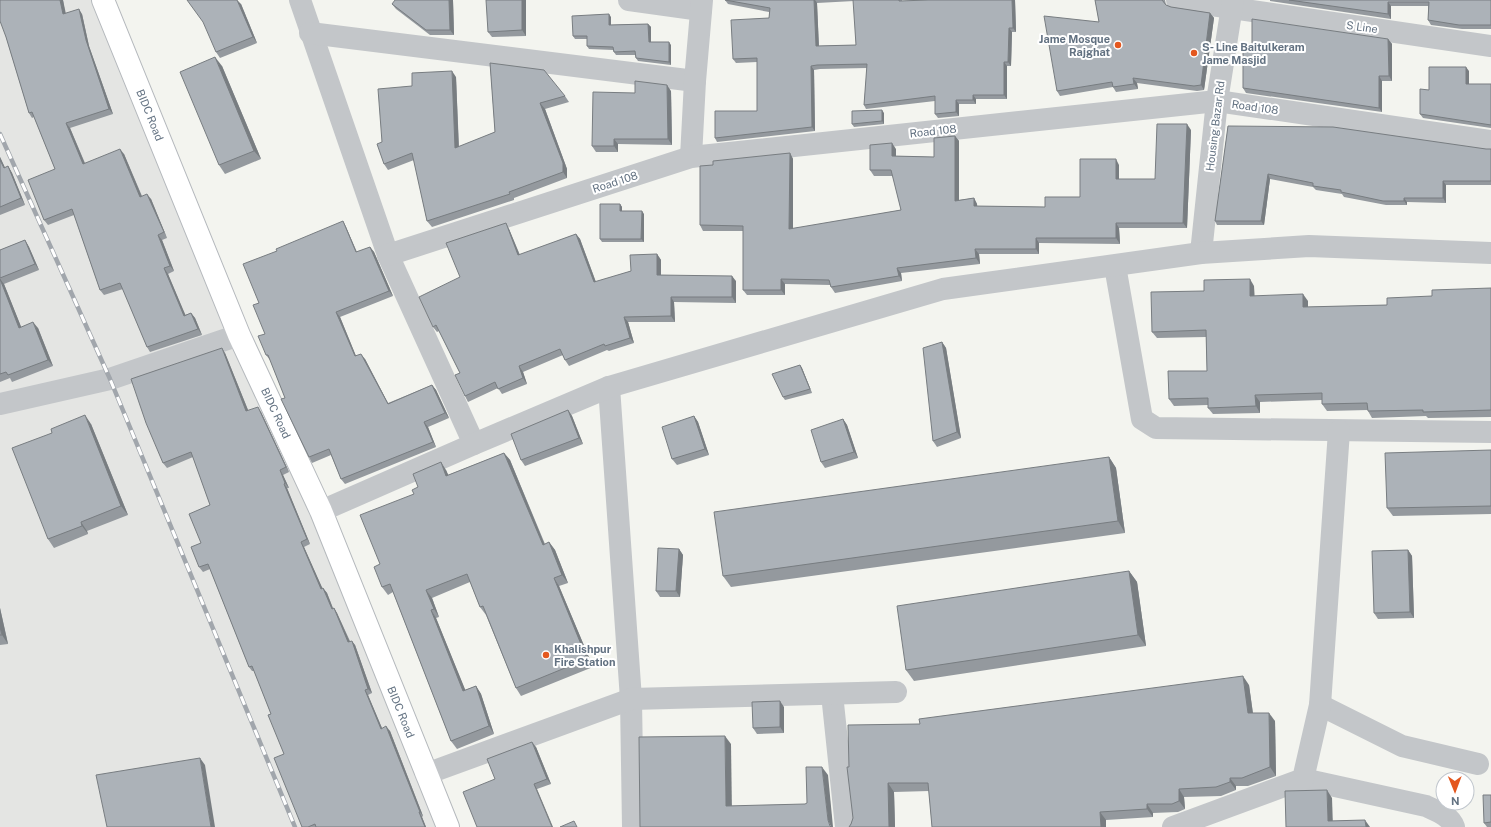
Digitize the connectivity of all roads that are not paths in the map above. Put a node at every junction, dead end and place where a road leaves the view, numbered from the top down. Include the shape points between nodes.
1 (103, 0) edge
2 (300, 0) edge
3 (629, 0) edge
4 (1178, 0) edge
5 (1233, 4) edge
6 (702, 5) edge
7 (310, 33) junction
8 (1491, 46) edge
9 (695, 81) junction
10 (1217, 101) junction
11 (1491, 141) edge
12 (691, 157) junction
13 (1201, 253) junction
14 (1491, 254) edge
15 (388, 255) junction
16 (1115, 266) junction
17 (239, 335) junction
18 (609, 387) junction
19 (0, 404) edge
20 (1339, 430) junction
21 (1491, 432) edge
22 (474, 444) junction
23 (321, 510) junction
24 (896, 692) dead end
25 (832, 694) junction
26 (630, 699) junction
27 (1320, 705) junction
28 (1478, 764) dead end
29 (426, 774) junction
30 (1303, 779) junction
31 (448, 827) edge
32 (633, 827) edge
33 (846, 827) edge
34 (1173, 827) edge
35 (1454, 827) edge

1 - 17 main road, BIDC Road
2 - 7 street
3 - 6 street
4 - 5 street, S Line
5 - 8 street, S Line
5 - 10 street, Housing Bazar Rd
6 - 9 street
7 - 9 street
7 - 15 street
9 - 12 street
10 - 11 street, Road 108
10 - 12 street, Road 108
10 - 13 street, Housing Bazar Rd
12 - 15 street, Road 108
13 - 14 street via 1309,246
13 - 16 street
15 - 22 street
16 - 18 street via 943,289
16 - 20 street via 1142,418 1156,428
17 - 19 street via 110,380
17 - 23 main road, BIDC Road
18 - 22 street
18 - 26 street
20 - 21 street
20 - 27 street
22 - 23 street
23 - 29 main road, BIDC Road
24 - 25 street
25 - 26 street
25 - 33 street
26 - 29 street
26 - 32 street
27 - 28 street via 1402,746
27 - 30 street
29 - 31 main road, BIDC Road
30 - 34 street
30 - 35 street via 1426,806 1442,813

